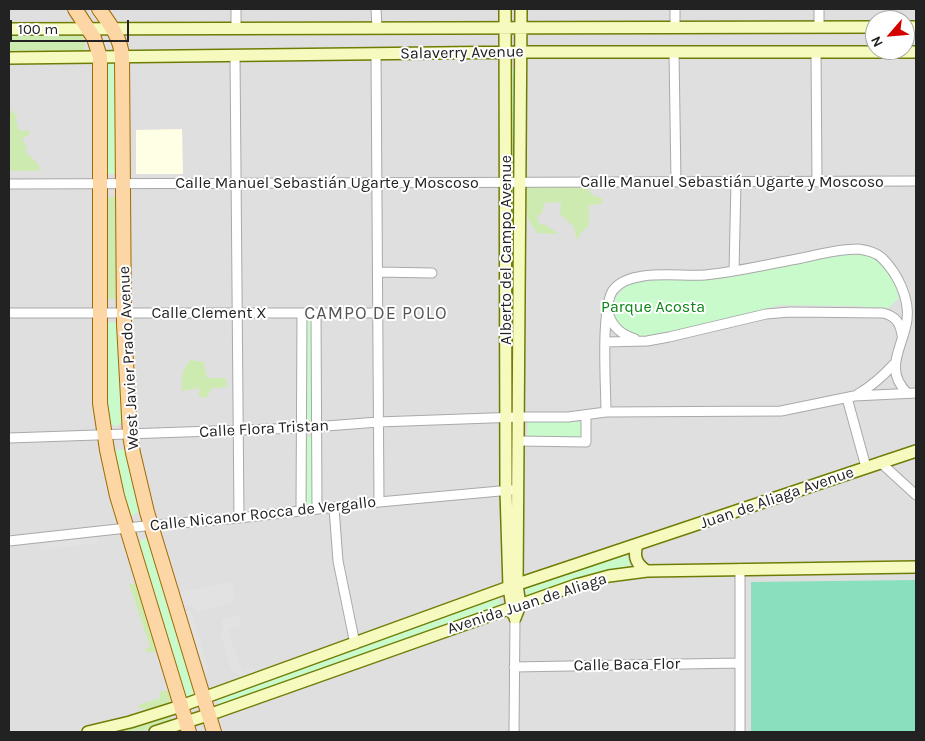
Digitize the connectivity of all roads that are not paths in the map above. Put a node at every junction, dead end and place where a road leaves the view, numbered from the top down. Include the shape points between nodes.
1 (75, 9) edge
2 (99, 9) edge
3 (236, 9) edge
4 (376, 9) edge
5 (505, 9) edge
6 (521, 9) edge
7 (675, 9) edge
8 (819, 9) edge
9 (675, 27) junction
10 (819, 27) junction
11 (865, 27) edge
12 (9, 28) edge
13 (113, 28) junction
14 (236, 28) junction
15 (376, 28) junction
16 (505, 28) junction
17 (521, 28) junction
18 (89, 29) junction
19 (522, 52) junction
20 (674, 52) junction
21 (816, 52) junction
22 (916, 52) edge
23 (506, 53) junction
24 (376, 54) junction
25 (235, 56) junction
26 (100, 57) junction
27 (122, 57) junction
28 (9, 58) edge
29 (916, 181) edge
30 (506, 182) junction
31 (520, 182) junction
32 (676, 182) junction
33 (736, 182) junction
34 (817, 182) junction
35 (236, 183) junction
36 (378, 183) junction
37 (9, 184) edge
38 (100, 184) junction
39 (124, 184) junction
40 (734, 271) junction
41 (378, 272) junction
42 (432, 273) dead end
43 (905, 296) junction
44 (608, 300) junction
45 (101, 312) junction
46 (9, 313) edge
47 (124, 313) junction
48 (238, 313) junction
49 (302, 313) junction
50 (316, 313) junction
51 (378, 313) junction
52 (889, 315) junction
53 (902, 340) junction
54 (647, 341) junction
55 (606, 342) junction
56 (894, 364) junction
57 (912, 393) edge
58 (851, 397) junction
59 (606, 412) junction
60 (586, 416) junction
61 (506, 417) junction
62 (519, 417) junction
63 (378, 422) junction
64 (317, 427) junction
65 (301, 428) junction
66 (238, 430) junction
67 (104, 435) junction
68 (130, 435) junction
69 (9, 438) edge
70 (519, 441) junction
71 (916, 451) edge
72 (880, 462) junction
73 (866, 467) junction
74 (518, 489) junction
75 (506, 491) junction
76 (916, 495) edge
77 (379, 502) junction
78 (334, 508) junction
79 (317, 509) junction
80 (301, 511) junction
81 (239, 518) junction
82 (151, 525) junction
83 (126, 528) junction
84 (9, 542) edge
85 (637, 545) junction
86 (621, 550) junction
87 (916, 568) edge
88 (740, 569) junction
89 (647, 571) junction
90 (627, 573) junction
91 (513, 586) junction
92 (486, 596) junction
93 (515, 610) junction
94 (493, 614) junction
95 (355, 644) junction
96 (740, 663) junction
97 (514, 667) junction
98 (203, 698) junction
99 (181, 706) junction
100 (208, 715) junction
101 (189, 729) edge
102 (213, 731) edge
103 (88, 732) edge
104 (155, 732) edge
105 (514, 732) edge
106 (740, 732) edge

1 - 18 main road
2 - 13 main road, West Javier Prado Avenue
3 - 14 street
4 - 15 street
5 - 16 main road, Alberto del Campo Avenue
6 - 17 main road, Alberto del Campo Avenue
7 - 9 street
8 - 10 street
9 - 10 main road, Salaverry Avenue
9 - 17 main road, Salaverry Avenue
10 - 11 main road, Salaverry Avenue
12 - 18 main road, Salaverry Avenue
13 - 14 main road, Salaverry Avenue
13 - 18 main road, Salaverry Avenue
13 - 27 main road, West Javier Prado Avenue
14 - 15 main road, Salaverry Avenue
15 - 16 main road, Salaverry Avenue
16 - 17 main road, Salaverry Avenue
16 - 23 main road, Alberto del Campo Avenue
17 - 19 main road, Alberto del Campo Avenue
18 - 26 main road, West Javier Prado Avenue
19 - 20 main road, Salaverry Avenue
19 - 23 main road, Salaverry Avenue
19 - 31 main road, Alberto del Campo Avenue
20 - 21 main road, Salaverry Avenue
20 - 32 street
21 - 22 main road, Salaverry Avenue
21 - 34 street
23 - 24 main road, Salaverry Avenue
23 - 30 main road, Alberto del Campo Avenue
24 - 25 main road, Salaverry Avenue
24 - 36 street
25 - 27 main road, Salaverry Avenue
25 - 35 street
26 - 27 main road, Salaverry Avenue
26 - 28 main road, Salaverry Avenue
26 - 38 main road, West Javier Prado Avenue
27 - 39 main road, West Javier Prado Avenue
29 - 34 street, Calle Manuel Sebastián Ugarte y Moscoso
30 - 31 street, Calle Manuel Sebastián Ugarte y Moscoso
30 - 36 street, Calle Manuel Sebastián Ugarte y Moscoso
30 - 61 main road, Alberto del Campo Avenue
31 - 32 street, Calle Manuel Sebastián Ugarte y Moscoso
31 - 62 main road, Alberto del Campo Avenue
32 - 33 street, Calle Manuel Sebastián Ugarte y Moscoso
33 - 34 street, Calle Manuel Sebastián Ugarte y Moscoso
33 - 40 street
35 - 36 street, Calle Manuel Sebastián Ugarte y Moscoso
35 - 39 street, Calle Manuel Sebastián Ugarte y Moscoso
35 - 48 street
36 - 41 street
37 - 38 street, Calle Manuel Sebastián Ugarte y Moscoso
38 - 39 street, Calle Manuel Sebastián Ugarte y Moscoso
38 - 45 main road, West Javier Prado Avenue
39 - 47 main road, West Javier Prado Avenue
40 - 43 street via 858,249 881,257 894,273
40 - 44 street via 632,278 619,284
41 - 42 street
41 - 51 street
43 - 52 street via 902,310
43 - 53 street via 907,318
44 - 54 street via 611,321 617,330 626,336
44 - 55 street
45 - 46 street
45 - 47 main road via 119,306
45 - 47 main road via 120,320
45 - 67 main road, West Javier Prado Avenue via 100,403
47 - 48 street, Calle Clement X
47 - 68 main road, West Javier Prado Avenue
48 - 49 street, Calle Clement X
48 - 66 street
49 - 50 street, Calle Clement X
49 - 65 street
50 - 51 street, Calle Clement X
50 - 64 street
51 - 63 street
52 - 53 street via 898,321
52 - 54 street via 864,312 766,314
53 - 56 street
54 - 55 street
55 - 59 street
56 - 57 street via 897,380
56 - 58 street via 869,388
57 - 58 street
58 - 59 street, Calle Flora Tristan via 781,411
58 - 73 street
59 - 60 street, Calle Flora Tristan
60 - 62 street, Calle Flora Tristan
60 - 70 street via 586,442
61 - 62 street, Calle Flora Tristan
61 - 63 street, Calle Flora Tristan
61 - 75 main road, Alberto del Campo Avenue
62 - 70 main road, Alberto del Campo Avenue
63 - 64 street, Calle Flora Tristan
63 - 77 street
64 - 65 street, Calle Flora Tristan
64 - 79 street
65 - 66 street, Calle Flora Tristan
65 - 80 street
66 - 68 street, Calle Flora Tristan
66 - 81 street
67 - 68 street, Calle Flora Tristan
67 - 69 street, Calle Flora Tristan
67 - 83 main road, West Javier Prado Avenue
68 - 82 main road, West Javier Prado Avenue
70 - 74 main road, Alberto del Campo Avenue
71 - 72 main road, Juan de Aliaga Avenue
72 - 73 main road, Juan de Aliaga Avenue
72 - 76 street
73 - 85 main road, Juan de Aliaga Avenue
74 - 75 street, Calle Nicanor Rocca de Vergallo
74 - 91 main road, Alberto del Campo Avenue
75 - 77 street, Calle Nicanor Rocca de Vergallo
75 - 91 main road, Alberto del Campo Avenue
77 - 78 street, Calle Nicanor Rocca de Vergallo
78 - 79 street, Calle Nicanor Rocca de Vergallo
78 - 95 street via 339,569
79 - 80 street, Calle Nicanor Rocca de Vergallo
80 - 81 street, Calle Nicanor Rocca de Vergallo
81 - 82 street, Calle Nicanor Rocca de Vergallo
82 - 83 street, Calle Nicanor Rocca de Vergallo
82 - 98 main road, West Javier Prado Avenue
83 - 84 street, Calle Nicanor Rocca de Vergallo
83 - 99 main road, West Javier Prado Avenue
85 - 86 main road, Avenida Juan de Aliaga
85 - 89 main road via 637,562
86 - 90 main road via 630,562
86 - 91 main road, Avenida Juan de Aliaga
87 - 88 main road, Avenida Juan de Aliaga
88 - 89 main road, Avenida Juan de Aliaga
88 - 96 street
89 - 90 main road, Avenida Juan de Aliaga
90 - 93 main road, Avenida Juan de Aliaga via 576,585
91 - 92 main road, Avenida Juan de Aliaga
91 - 93 main road
92 - 94 main road via 492,596 497,602 498,607
92 - 95 main road, Avenida Juan de Aliaga
93 - 94 main road, Avenida Juan de Aliaga
93 - 97 street
94 - 100 main road, Avenida Juan de Aliaga
95 - 98 main road, Avenida Juan de Aliaga
96 - 97 street, Calle Baca Flor
96 - 106 street
97 - 105 street
98 - 99 main road, Avenida Juan de Aliaga
98 - 100 main road, West Javier Prado Avenue
99 - 101 main road, West Javier Prado Avenue
99 - 103 main road, Avenida Juan de Aliaga
100 - 101 main road, Avenida Juan de Aliaga
100 - 102 main road, West Javier Prado Avenue
101 - 102 main road via 206,724
101 - 104 main road, Avenida Juan de Aliaga

